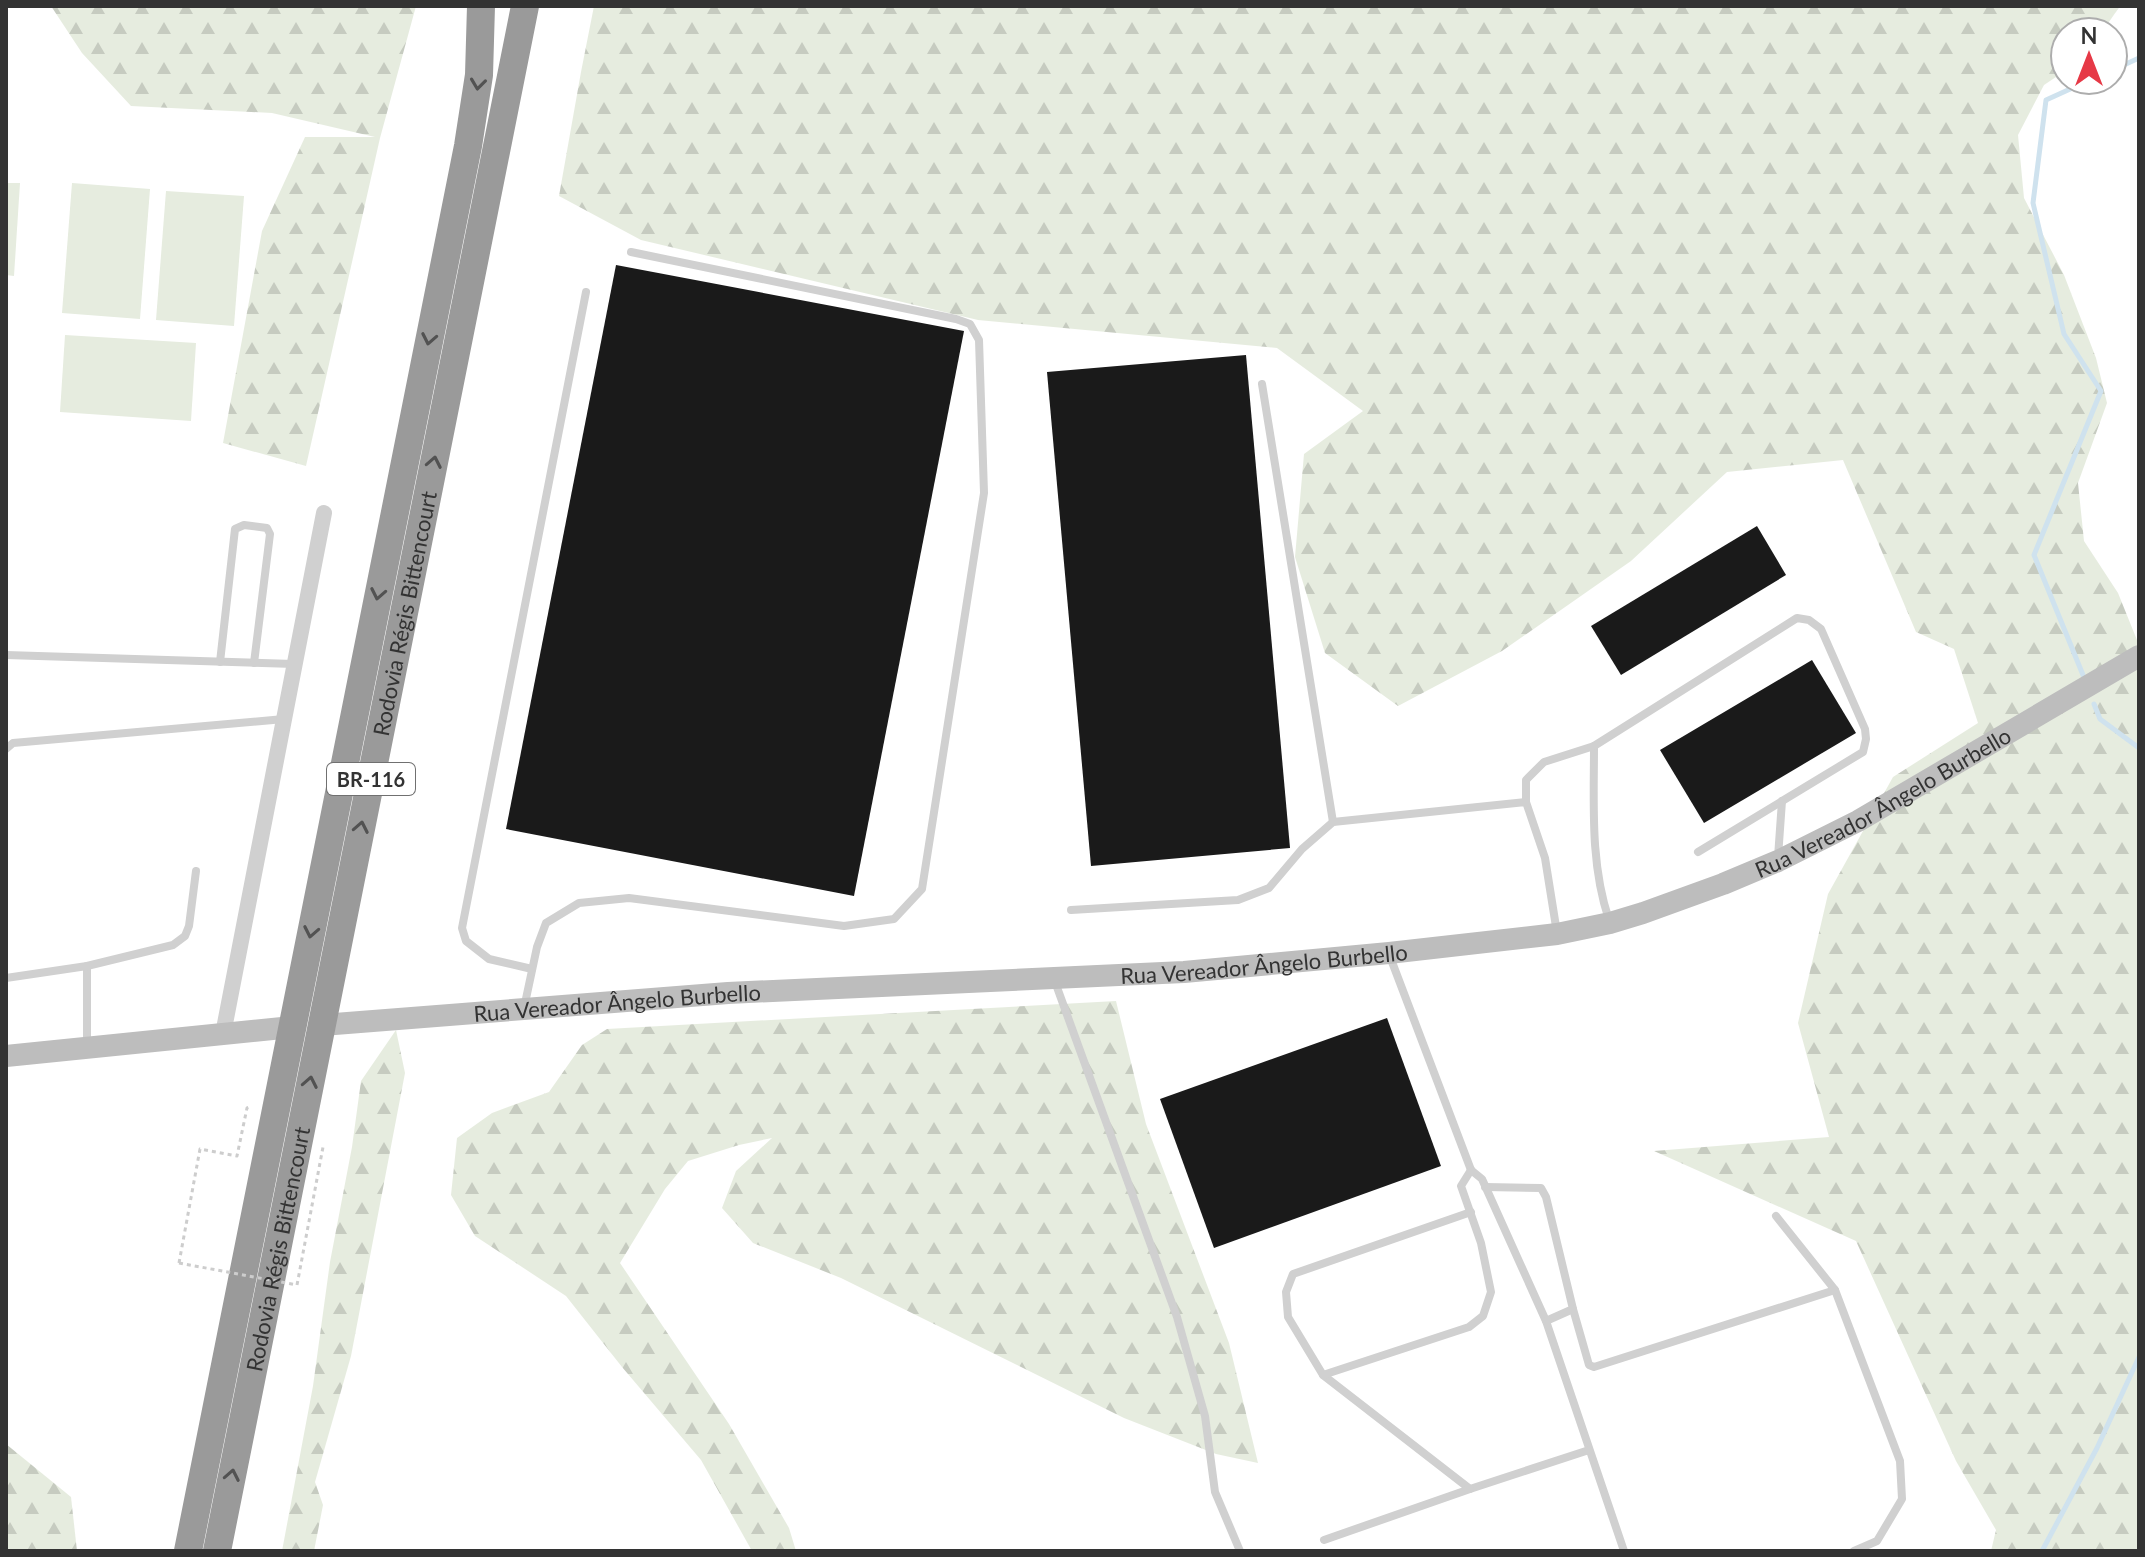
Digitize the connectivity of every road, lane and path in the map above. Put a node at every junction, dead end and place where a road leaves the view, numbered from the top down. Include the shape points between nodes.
1 (481, 6) edge
2 (525, 6) edge
3 (631, 252) dead end
4 (586, 292) dead end
5 (1262, 384) dead end
6 (324, 513) dead end
7 (6, 655) edge
8 (2139, 656) edge
9 (220, 662) junction
10 (254, 663) junction
11 (295, 664) junction
12 (284, 719) junction
13 (1594, 746) junction
14 (6, 749) edge
15 (1782, 801) junction
16 (1526, 802) junction
17 (1333, 822) junction
18 (1698, 852) dead end
19 (1778, 861) junction
20 (196, 871) dead end
21 (1071, 910) dead end
22 (1610, 923) junction
23 (1557, 934) junction
24 (1389, 953) junction
25 (87, 966) junction
26 (532, 969) junction
27 (6, 978) edge
28 (1054, 979) junction
29 (524, 1009) junction
30 (322, 1025) junction
31 (292, 1027) junction
32 (223, 1034) junction
33 (87, 1048) junction
34 (6, 1056) edge
35 (278, 1098) junction
36 (325, 1134) dead end
37 (1471, 1170) junction
38 (1485, 1187) junction
39 (1471, 1212) junction
40 (1776, 1216) dead end
41 (1835, 1290) junction
42 (1573, 1309) junction
43 (1546, 1321) junction
44 (1323, 1375) junction
45 (1589, 1450) junction
46 (1470, 1489) junction
47 (1324, 1540) dead end
48 (188, 1551) edge
49 (217, 1551) edge
50 (1240, 1551) edge
51 (1624, 1551) edge
52 (1854, 1551) edge

1 -> 31 highway, Rodovia Régis Bittencourt / BR-116 via 479,75 468,146
30 -> 2 highway, Rodovia Régis Bittencourt / BR-116
3 - 26 lane via 970,324 979,340 984,493 922,889 894,919 844,926 629,898 579,903 546,923
4 - 26 lane via 462,928 466,941 489,959
5 - 17 lane
6 - 11 street
7 - 9 lane
8 - 19 main road, Rua Vereador Ângelo Burbello via 1858,821
9 - 10 lane
9 - 10 lane via 235,529 244,525 267,528 270,534
10 - 11 lane
11 - 12 street
12 - 14 lane via 13,743
12 - 32 street
13 - 15 lane via 1797,618 1809,620 1821,629 1866,739 1863,752
13 - 16 lane via 1544,762 1526,780
13 - 22 lane via 1595,841
15 - 18 lane
15 - 19 lane
16 - 17 lane
16 - 23 lane via 1545,858
17 - 21 lane via 1269,888 1238,900
19 - 22 main road, Rua Vereador Ângelo Burbello
20 - 25 lane via 185,936 173,945
22 - 23 main road, Rua Vereador Ângelo Burbello
23 - 24 main road, Rua Vereador Ângelo Burbello
24 - 28 main road, Rua Vereador Ângelo Burbello
24 - 37 lane
25 - 27 lane
25 - 33 lane
26 - 29 lane
28 - 29 main road, Rua Vereador Ângelo Burbello via 728,993
28 - 50 lane via 1177,1317 1205,1416 1215,1492
29 - 30 main road, Rua Vereador Ângelo Burbello
49 -> 30 highway, Rodovia Régis Bittencourt / BR-116
31 - 32 main road
31 - 35 highway, Rodovia Régis Bittencourt / BR-116
32 - 33 main road
33 - 34 main road
35 - 36 path, bridge via 247,1108 237,1156 200,1149 179,1263 297,1285
35 - 48 highway, Rodovia Régis Bittencourt / BR-116
37 - 38 lane
37 - 39 lane via 1461,1186
38 - 42 lane via 1541,1188
38 - 43 lane
39 - 44 lane via 1491,1292 1483,1316 1469,1327
39 - 44 lane via 1293,1274 1286,1292 1288,1317
40 - 41 lane
41 - 42 lane via 1594,1367 1589,1365
41 - 52 lane via 1900,1461 1902,1499 1877,1541
42 - 43 lane
43 - 45 lane
44 - 46 lane
45 - 46 lane
45 - 51 lane
46 - 47 lane

